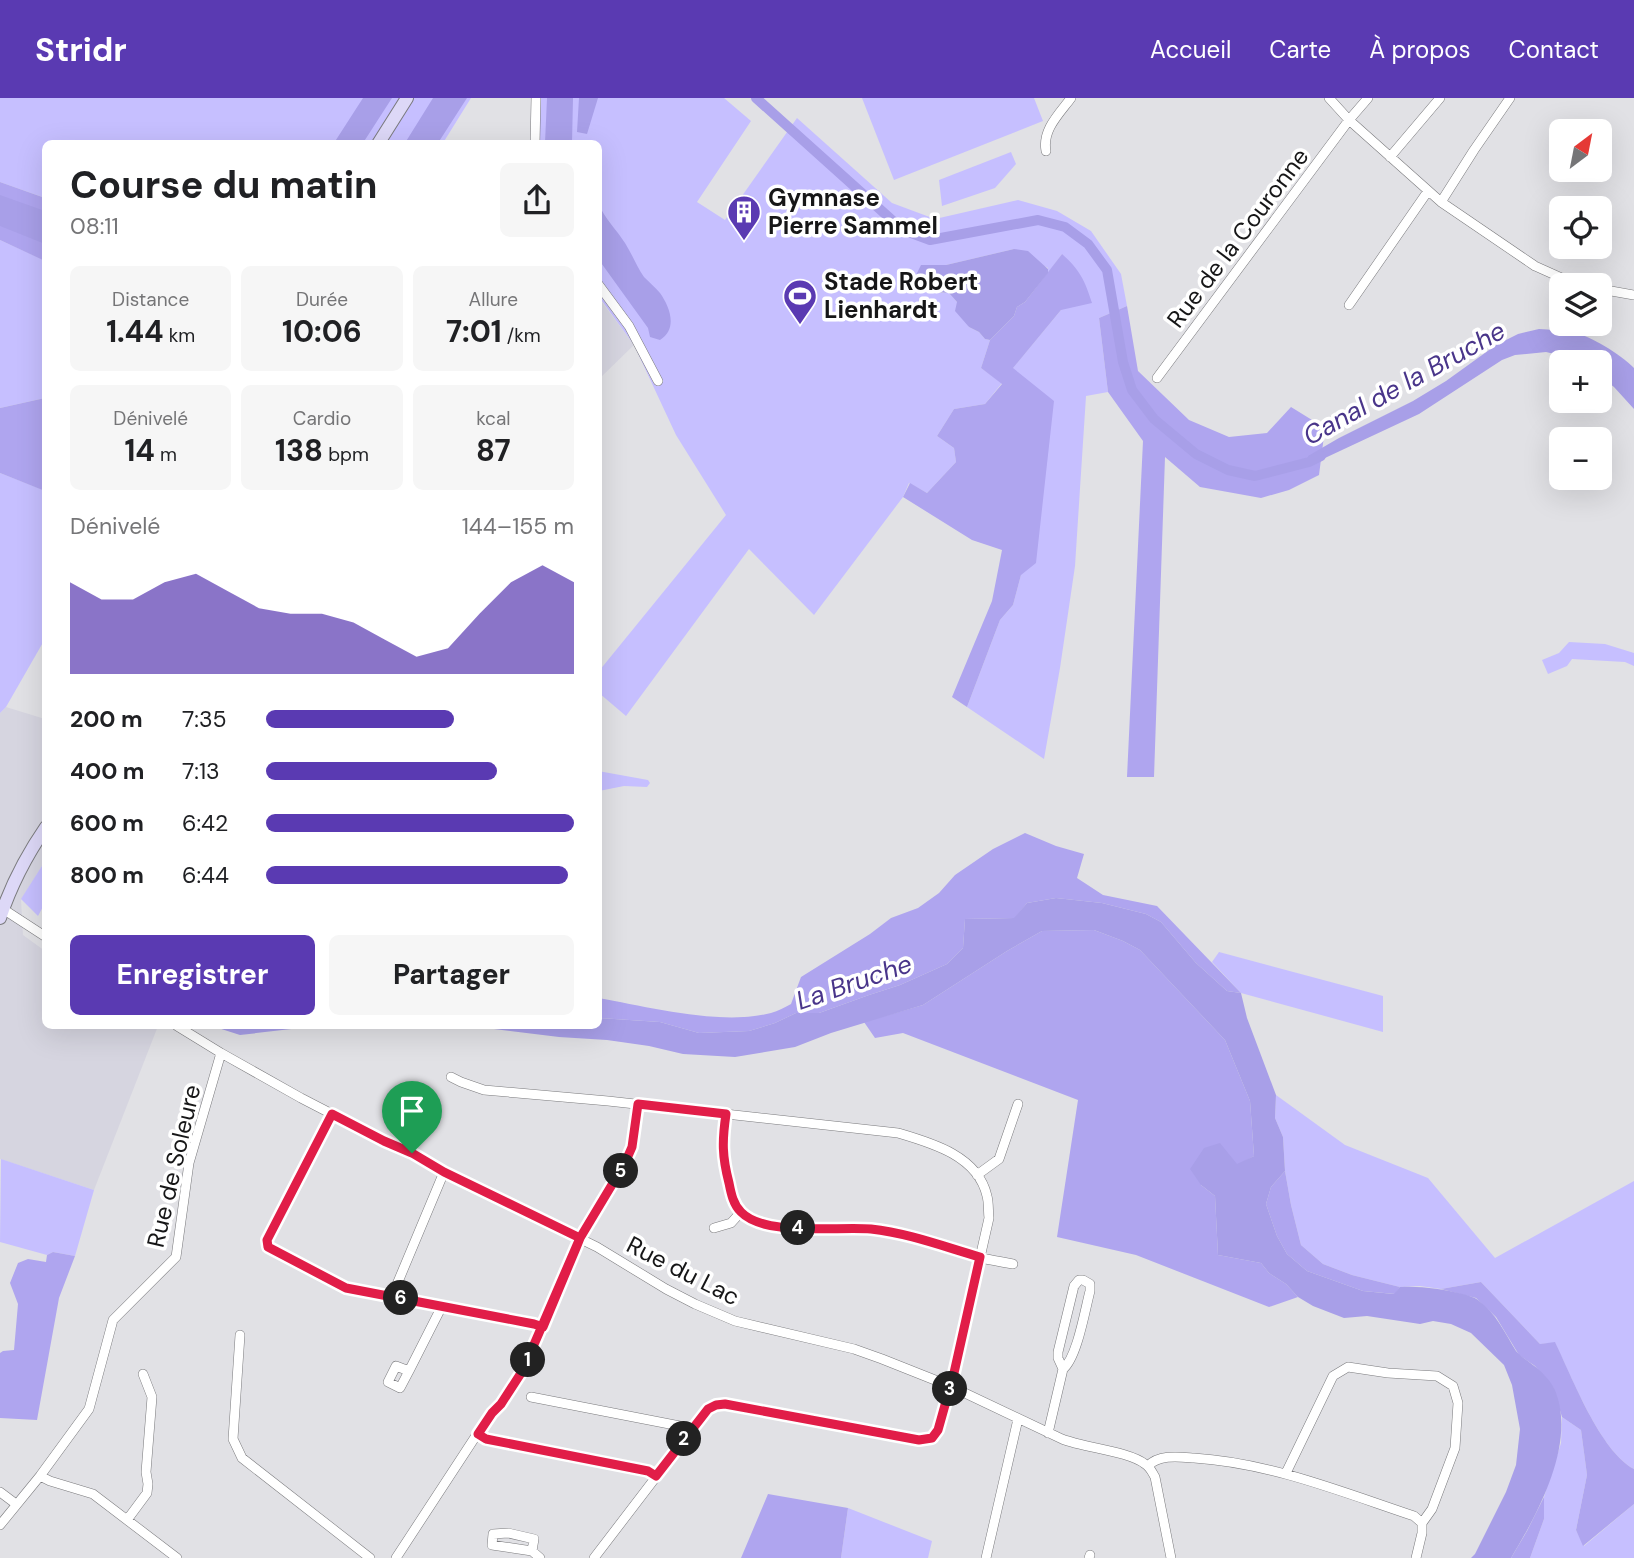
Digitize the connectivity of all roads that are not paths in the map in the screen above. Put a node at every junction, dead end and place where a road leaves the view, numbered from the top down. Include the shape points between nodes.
1 (407, 98) edge
2 (536, 98) edge
3 (1071, 98) edge
4 (1329, 98) edge
5 (1368, 98) edge
6 (1440, 98) edge
7 (1510, 98) edge
8 (1349, 120) junction
9 (381, 140) edge
10 (535, 140) edge
11 (1045, 151) dead end
12 (1390, 157) junction
13 (1428, 191) junction
14 (1441, 202) junction
15 (1550, 273) edge
16 (602, 289) edge
17 (1612, 291) edge
18 (1634, 295) edge
19 (1349, 306) dead end
20 (1157, 378) dead end
21 (658, 381) dead end
22 (42, 833) edge
23 (1, 914) edge
24 (42, 934) edge
25 (182, 1029) edge
26 (221, 1053) junction
27 (451, 1077) dead end
28 (638, 1104) junction
29 (1018, 1104) dead end
30 (332, 1114) junction
31 (726, 1114) junction
32 (444, 1172) junction
33 (978, 1175) junction
34 (741, 1212) junction
35 (714, 1228) dead end
36 (580, 1238) junction
37 (980, 1257) junction
38 (1013, 1264) dead end
39 (394, 1297) junction
40 (442, 1306) junction
41 (543, 1327) junction
42 (240, 1335) dead end
43 (1063, 1369) junction
44 (409, 1371) dead end
45 (143, 1374) dead end
46 (950, 1387) junction
47 (531, 1397) dead end
48 (1018, 1419) junction
49 (690, 1431) junction
50 (1048, 1433) junction
51 (478, 1434) junction
52 (1148, 1466) junction
53 (1286, 1473) junction
54 (40, 1476) junction
55 (656, 1476) junction
56 (0, 1492) edge
57 (16, 1504) junction
58 (127, 1520) junction
59 (1422, 1523) junction
60 (0, 1525) edge
61 (177, 1558) edge
62 (370, 1558) edge
63 (397, 1558) edge
64 (594, 1558) edge
65 (986, 1558) edge
66 (1171, 1558) edge
67 (1416, 1558) edge

1 - 9 main road
2 - 10 street
3 - 11 street via 1045,136
4 - 8 street
5 - 8 street, Rue de la Couronne
6 - 12 street
7 - 14 street
8 - 12 street
8 - 20 street, Rue de la Couronne
12 - 13 street
13 - 14 street
13 - 19 street
14 - 15 street
16 - 21 street via 629,326
17 - 18 street
22 - 23 main road
23 - 24 street
25 - 26 street, Rue du Lac
26 - 30 street, Rue du Lac
26 - 54 street, Rue de Soleure via 189,1163 176,1257 113,1320 89,1409
27 - 28 street via 484,1090
28 - 31 street
28 - 36 street via 632,1147
29 - 33 street via 999,1159
30 - 32 street, Rue du Lac
30 - 39 street via 267,1240 268,1247 346,1288
31 - 33 street via 898,1133 944,1149
31 - 34 street via 724,1162
32 - 36 street, Rue du Lac
32 - 39 street
33 - 37 street via 987,1195 989,1218
34 - 35 street via 731,1223
34 - 37 street via 771,1226 871,1229
36 - 41 street
36 - 46 street, Rue du Lac via 709,1311 854,1349
37 - 38 street
37 - 46 street
39 - 40 street
40 - 41 street
40 - 44 street
41 - 51 street via 523,1370
42 - 62 street via 233,1440 242,1458
43 - 43 street via 1058,1352 1074,1286 1083,1280 1090,1284 1090,1291 1074,1352
43 - 50 street
45 - 58 street via 152,1396 148,1484 147,1493
46 - 48 street, Rue du Lac
46 - 49 street via 938,1430 926,1440 725,1404 708,1409
47 - 49 street
48 - 50 street, Rue du Lac
48 - 65 street
49 - 55 street
50 - 52 street, Rue du Lac via 1126,1455
51 - 55 street
51 - 63 street
52 - 53 street via 1163,1458 1180,1457
52 - 66 street via 1155,1478
53 - 59 street via 1414,1516
53 - 59 street via 1334,1376 1348,1367 1437,1376 1453,1386 1458,1403 1455,1448 1432,1509
54 - 57 street, Rue de Soleure
54 - 58 street via 93,1494
55 - 64 street
56 - 57 street
57 - 60 street, Rue de Soleure
58 - 61 street
59 - 67 street

